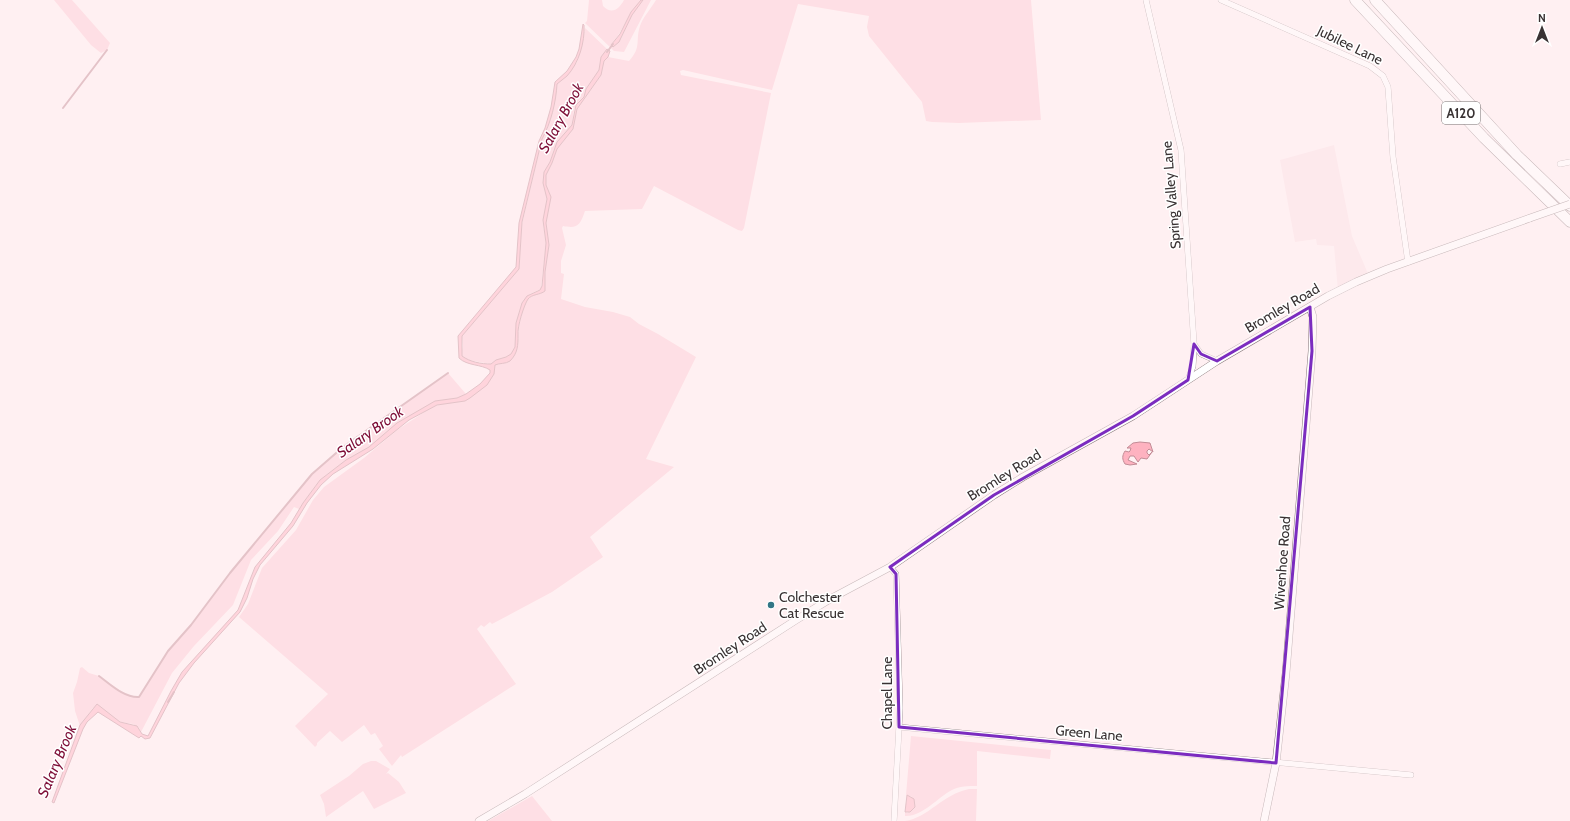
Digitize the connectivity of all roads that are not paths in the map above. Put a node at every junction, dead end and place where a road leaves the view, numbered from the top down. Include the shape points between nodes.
1 (1146, 0) edge
2 (1221, 0) edge
3 (1355, 0) edge
4 (1375, 0) edge
5 (1570, 162) edge
6 (1560, 164) dead end
7 (1570, 205) edge
8 (1570, 222) edge
9 (1408, 262) junction
10 (1310, 307) junction
11 (1194, 344) junction
12 (1217, 361) junction
13 (1188, 380) junction
14 (890, 567) junction
15 (899, 727) junction
16 (1276, 763) junction
17 (1411, 775) dead end
18 (479, 821) edge
19 (894, 821) edge
20 (1264, 821) edge

1 - 11 street, Spring Valley Lane via 1181,150
2 - 9 street, Jubilee Lane via 1370,66 1386,79 1396,180
3 - 8 highway, A120 via 1484,138
4 - 7 highway, A120 via 1517,155
5 - 6 street
7 - 9 street, Bromley Road, bridge
9 - 10 street, Bromley Road via 1346,286
10 - 12 street, Bromley Road
10 - 16 street, Wivenhoe Road via 1313,317 1312,351 1286,673
11 - 12 street via 1201,354
11 - 13 street, Spring Valley Lane via 1193,366
12 - 13 street, Bromley Road
13 - 14 street, Bromley Road via 1133,416 994,495
14 - 15 street, Chapel Lane via 896,574
14 - 18 street, Bromley Road via 796,620
15 - 16 street, Green Lane
15 - 19 street, Chapel Lane
16 - 17 street, Green Lane
16 - 20 street, Wivenhoe Road

